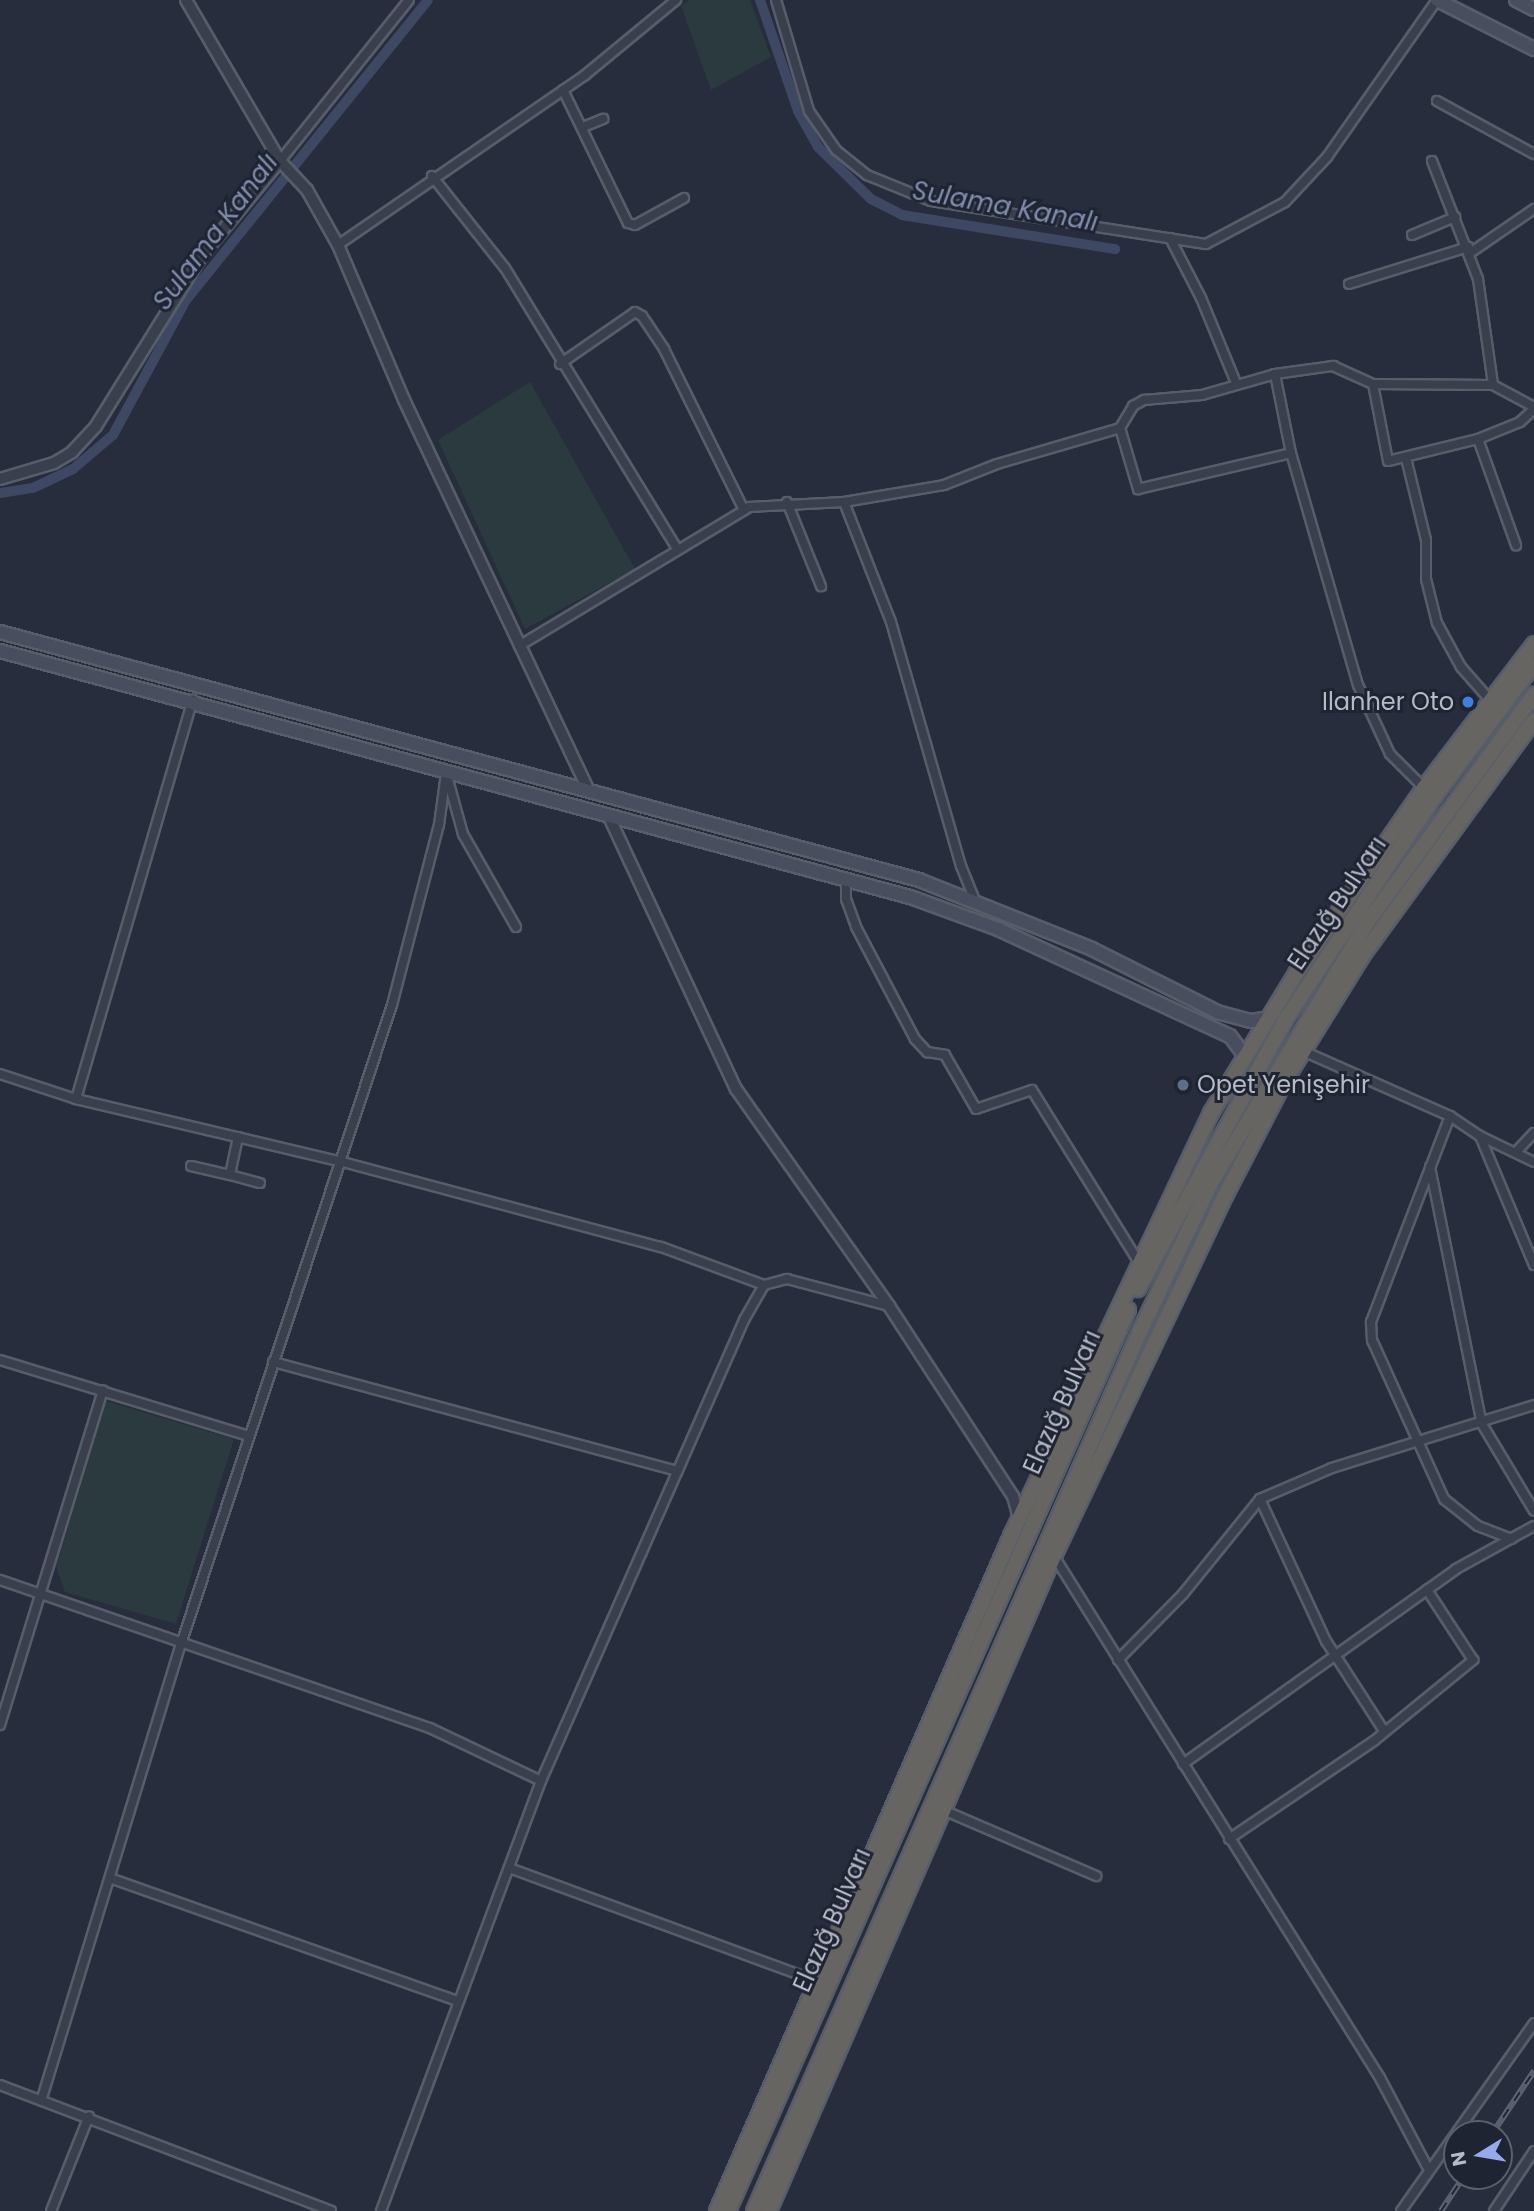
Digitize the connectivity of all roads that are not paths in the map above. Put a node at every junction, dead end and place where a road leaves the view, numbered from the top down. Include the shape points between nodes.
1 (186, 0) edge
2 (409, 0) edge
3 (676, 0) edge
4 (776, 0) edge
5 (1437, 0) edge
6 (1516, 0) edge
7 (1534, 9) edge
8 (1534, 49) edge
9 (564, 90) junction
10 (1437, 101) dead end
11 (604, 120) dead end
12 (583, 127) junction
13 (1534, 154) edge
14 (1432, 161) dead end
15 (282, 164) junction
16 (432, 176) junction
17 (684, 198) dead end
18 (1534, 209) edge
19 (1455, 217) junction
20 (1412, 235) dead end
21 (1170, 239) junction
22 (338, 245) junction
23 (1469, 250) junction
24 (1349, 284) dead end
25 (560, 364) junction
26 (1275, 374) junction
27 (1236, 383) junction
28 (1373, 384) junction
29 (1493, 385) junction
30 (1534, 408) edge
31 (1120, 428) junction
32 (1478, 439) junction
33 (1291, 453) junction
34 (1406, 458) junction
35 (0, 479) edge
36 (787, 502) junction
37 (844, 502) junction
38 (744, 510) junction
39 (1516, 545) dead end
40 (677, 549) junction
41 (821, 586) dead end
42 (0, 632) edge
43 (1534, 644) edge
44 (519, 646) junction
45 (0, 651) edge
46 (1534, 664) edge
47 (1534, 695) edge
48 (193, 700) junction
49 (1490, 700) junction
50 (1534, 720) edge
51 (446, 773) junction
52 (1424, 788) junction
53 (589, 792) junction
54 (610, 819) junction
55 (846, 880) junction
56 (975, 900) junction
57 (516, 927) dead end
58 (1269, 1018) junction
59 (1303, 1051) junction
60 (1245, 1056) junction
61 (0, 1074) edge
62 (76, 1099) junction
63 (1450, 1116) junction
64 (1534, 1133) edge
65 (1480, 1136) junction
66 (239, 1137) junction
67 (1516, 1152) junction
68 (339, 1160) junction
69 (1534, 1162) edge
70 (1430, 1165) junction
71 (191, 1166) dead end
72 (230, 1175) junction
73 (260, 1183) dead end
74 (1140, 1264) junction
75 (1534, 1265) edge
76 (764, 1285) junction
77 (889, 1306) junction
78 (0, 1360) edge
79 (273, 1362) junction
80 (103, 1390) junction
81 (1534, 1405) edge
82 (1482, 1424) junction
83 (249, 1436) junction
84 (1417, 1440) junction
85 (678, 1471) junction
86 (1030, 1493) junction
87 (1013, 1496) junction
88 (1260, 1499) junction
89 (1534, 1511) edge
90 (1019, 1518) junction
91 (1534, 1526) edge
92 (1512, 1539) junction
93 (1054, 1556) junction
94 (0, 1580) edge
95 (1427, 1590) junction
96 (43, 1592) junction
97 (182, 1641) junction
98 (1335, 1656) junction
99 (1118, 1660) junction
100 (0, 1725) edge
101 (1384, 1731) junction
102 (1183, 1764) junction
103 (541, 1780) junction
104 (943, 1810) junction
105 (1229, 1839) junction
106 (509, 1868) junction
107 (1096, 1875) dead end
108 (110, 1878) junction
109 (814, 1980) junction
110 (457, 2001) junction
111 (1534, 2023) edge
112 (0, 2085) edge
113 (42, 2098) junction
114 (89, 2116) junction
115 (1534, 2151) edge
116 (1429, 2170) junction
117 (51, 2211) edge
118 (331, 2211) edge
119 (382, 2211) edge
120 (717, 2211) edge
121 (728, 2211) edge
122 (754, 2211) edge
123 (769, 2211) edge
124 (1401, 2211) edge
125 (1494, 2211) edge

1 - 15 street
2 - 15 street
3 - 9 street
4 - 21 street via 809,111 836,150 867,175 930,201
5 - 8 main road
5 - 21 street via 1328,157 1285,202 1206,244
6 - 7 main road
9 - 12 street
9 - 16 street
10 - 13 street
11 - 12 street
12 - 17 street via 628,223 635,225
14 - 19 street
15 - 22 street via 300,182
15 - 35 street via 198,262 96,426 72,452 54,463
16 - 22 street
16 - 25 street via 505,268
18 - 23 street
19 - 20 street
19 - 23 street
21 - 27 street via 1201,298
22 - 44 street
23 - 24 street
23 - 29 street via 1478,279
25 - 38 street via 635,312 642,316 664,349
25 - 40 street
26 - 27 street
26 - 28 street via 1332,366
26 - 33 street
27 - 31 street via 1202,395 1144,400 1133,407
28 - 29 street
28 - 34 street via 1385,458
29 - 30 street
30 - 32 street via 1520,422
31 - 33 street via 1138,489
31 - 37 street via 997,464 944,485
32 - 34 street
32 - 39 street
33 - 52 street via 1372,720 1390,754
34 - 49 street via 1426,540 1426,579 1437,623 1461,667
36 - 37 street
36 - 38 street
36 - 41 street
37 - 56 street via 891,622 961,866
38 - 40 street
40 - 44 street
42 - 53 main road
43 - 49 highway
44 - 53 street
45 - 48 main road
46 - 121 highway, Elazığ Bulvarı via 1435,796 1285,1020 1133,1298
47 - 122 highway, Elazığ Bulvarı via 1364,927 1211,1183 1142,1329
48 - 51 main road via 419,761
48 - 62 street
49 - 52 highway
50 - 59 highway via 1362,956
51 - 54 main road
51 - 57 street via 463,834
51 - 68 street via 439,825 392,1005
52 - 58 highway
53 - 56 main road via 919,880
54 - 55 main road
54 - 77 street via 736,1089
55 - 60 main road via 998,929 1230,1036
55 - 74 street via 846,899 856,927 915,1039 927,1052 945,1055 976,1109 1032,1090
56 - 58 main road via 1092,949 1217,1012 1251,1021
58 - 60 highway
59 - 63 street
59 - 93 highway via 1153,1340
60 - 74 highway via 1211,1114
61 - 62 street
62 - 66 street
63 - 65 street
63 - 70 street
64 - 67 street
65 - 67 street
65 - 75 street
66 - 68 street
66 - 72 street
67 - 69 street
68 - 76 street via 662,1247
68 - 79 street
70 - 82 street
70 - 84 street via 1371,1322 1381,1367
71 - 72 street
72 - 73 street
74 - 86 highway
76 - 77 street via 787,1279
76 - 85 street
77 - 87 street
78 - 80 street
79 - 83 street
79 - 85 street
80 - 83 street
80 - 96 street
81 - 82 street
82 - 84 street
82 - 89 street via 1521,1497
83 - 97 street
84 - 88 street via 1332,1468
84 - 92 street via 1444,1499 1478,1526
85 - 103 street
86 - 87 street
86 - 90 highway
87 - 90 street
88 - 98 street via 1287,1565
88 - 99 street via 1175,1603
90 - 109 highway
91 - 92 street
92 - 95 street
93 - 99 street
93 - 104 highway
94 - 96 street
95 - 98 street
95 - 101 street via 1473,1660
96 - 97 street
96 - 100 street
97 - 103 street via 430,1728
97 - 108 street
98 - 101 street
98 - 102 street
99 - 102 street
101 - 105 street
102 - 105 street
103 - 106 street
104 - 107 street
104 - 123 highway
105 - 116 street via 1380,2078
106 - 109 street
106 - 110 street
108 - 110 street
108 - 113 street
109 - 120 highway
110 - 119 street
111 - 116 street
112 - 113 street
113 - 114 street
114 - 117 street
114 - 118 street
115 - 125 street
116 - 124 street

